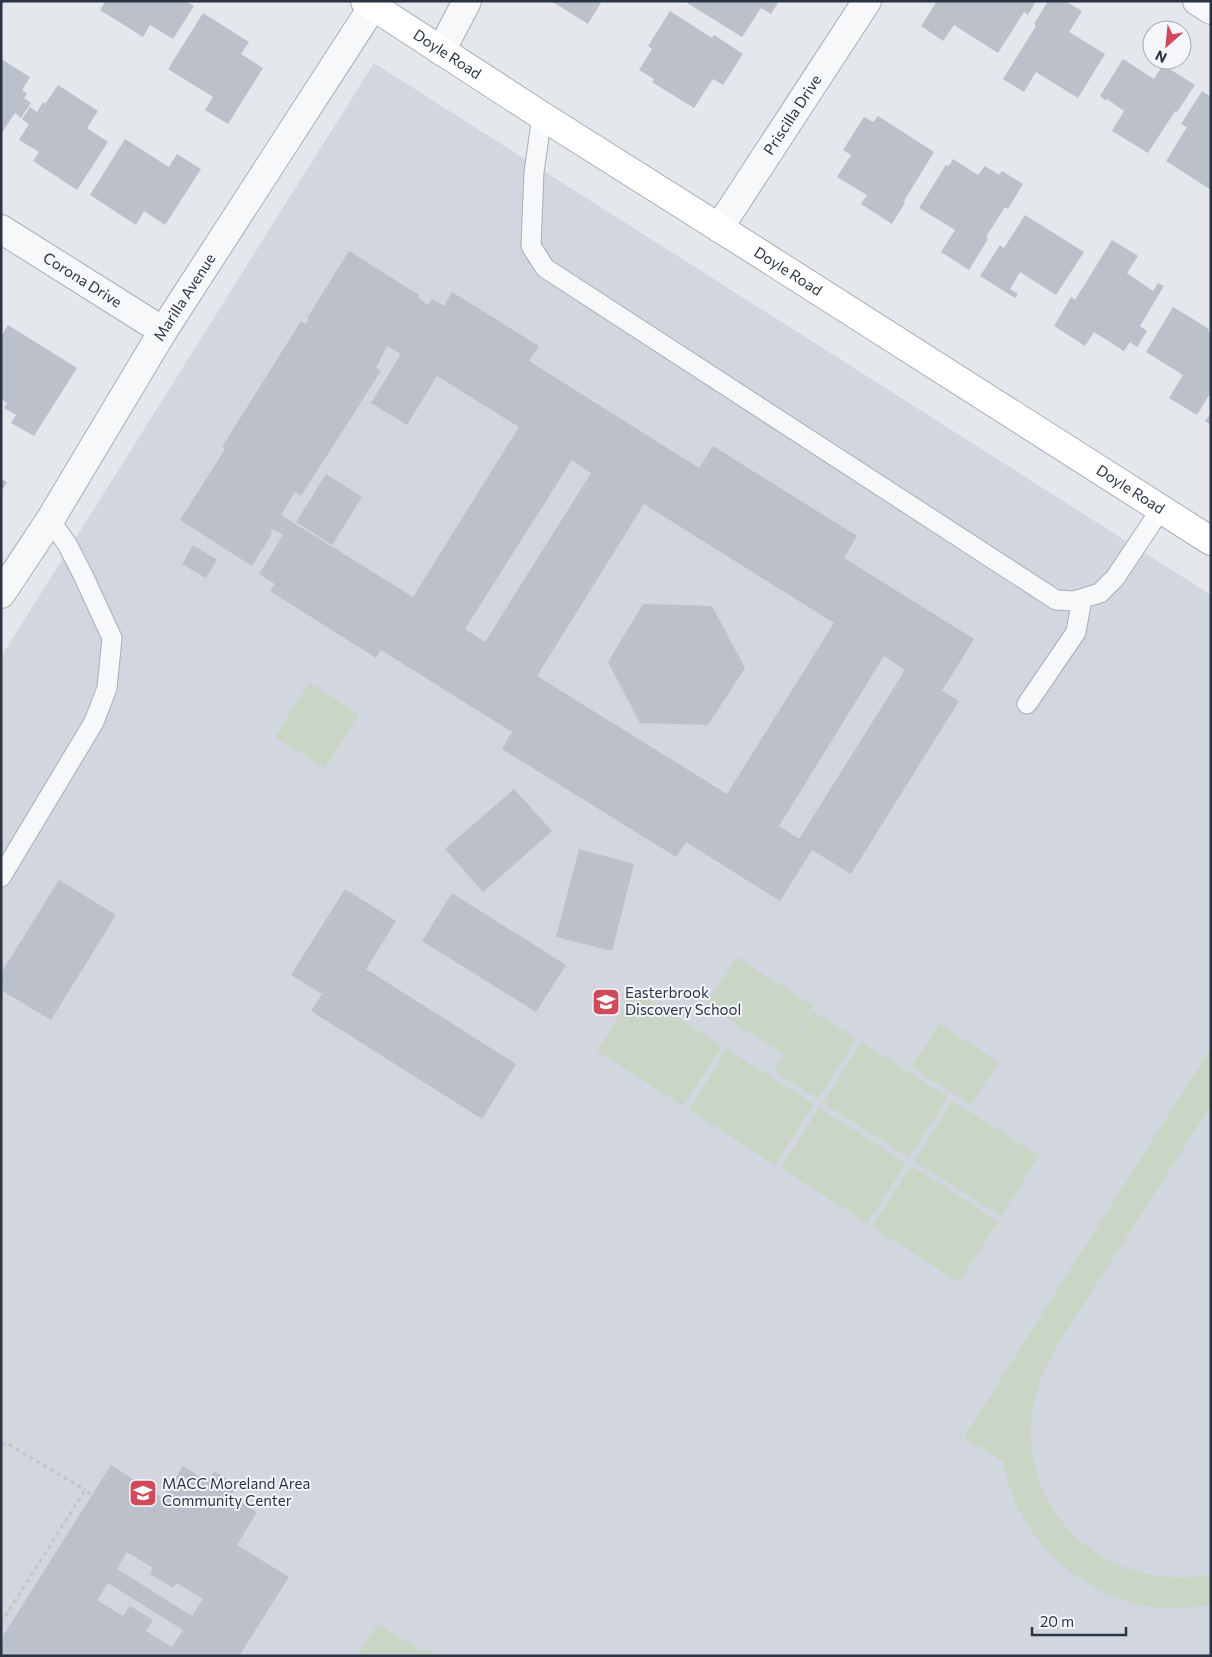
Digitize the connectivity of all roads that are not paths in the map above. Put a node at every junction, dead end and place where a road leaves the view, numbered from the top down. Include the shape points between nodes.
1 (467, 1) edge
2 (867, 1) edge
3 (1197, 1) edge
4 (369, 4) edge
5 (1211, 10) edge
6 (442, 51) junction
7 (542, 116) junction
8 (719, 228) junction
9 (1, 229) edge
10 (163, 331) junction
11 (1160, 509) junction
12 (50, 520) junction
13 (1211, 541) edge
14 (1, 594) edge
15 (1082, 598) junction
16 (1027, 704) dead end
17 (1, 877) edge

1 - 6 street
2 - 8 street, Priscilla Drive
3 - 5 street
4 - 6 main road, Doyle Road
4 - 10 street, Marilla Avenue
6 - 7 main road, Doyle Road
7 - 8 main road, Doyle Road
7 - 15 lane via 534,172 531,246 545,268 1056,600
8 - 11 main road, Doyle Road
9 - 10 street, Corona Drive
10 - 12 street, Marilla Avenue
11 - 13 main road, Doyle Road
11 - 15 lane via 1115,578 1100,593
12 - 14 street, Marilla Avenue
12 - 17 lane via 71,552 112,638 107,688 94,722
15 - 16 lane via 1076,632

